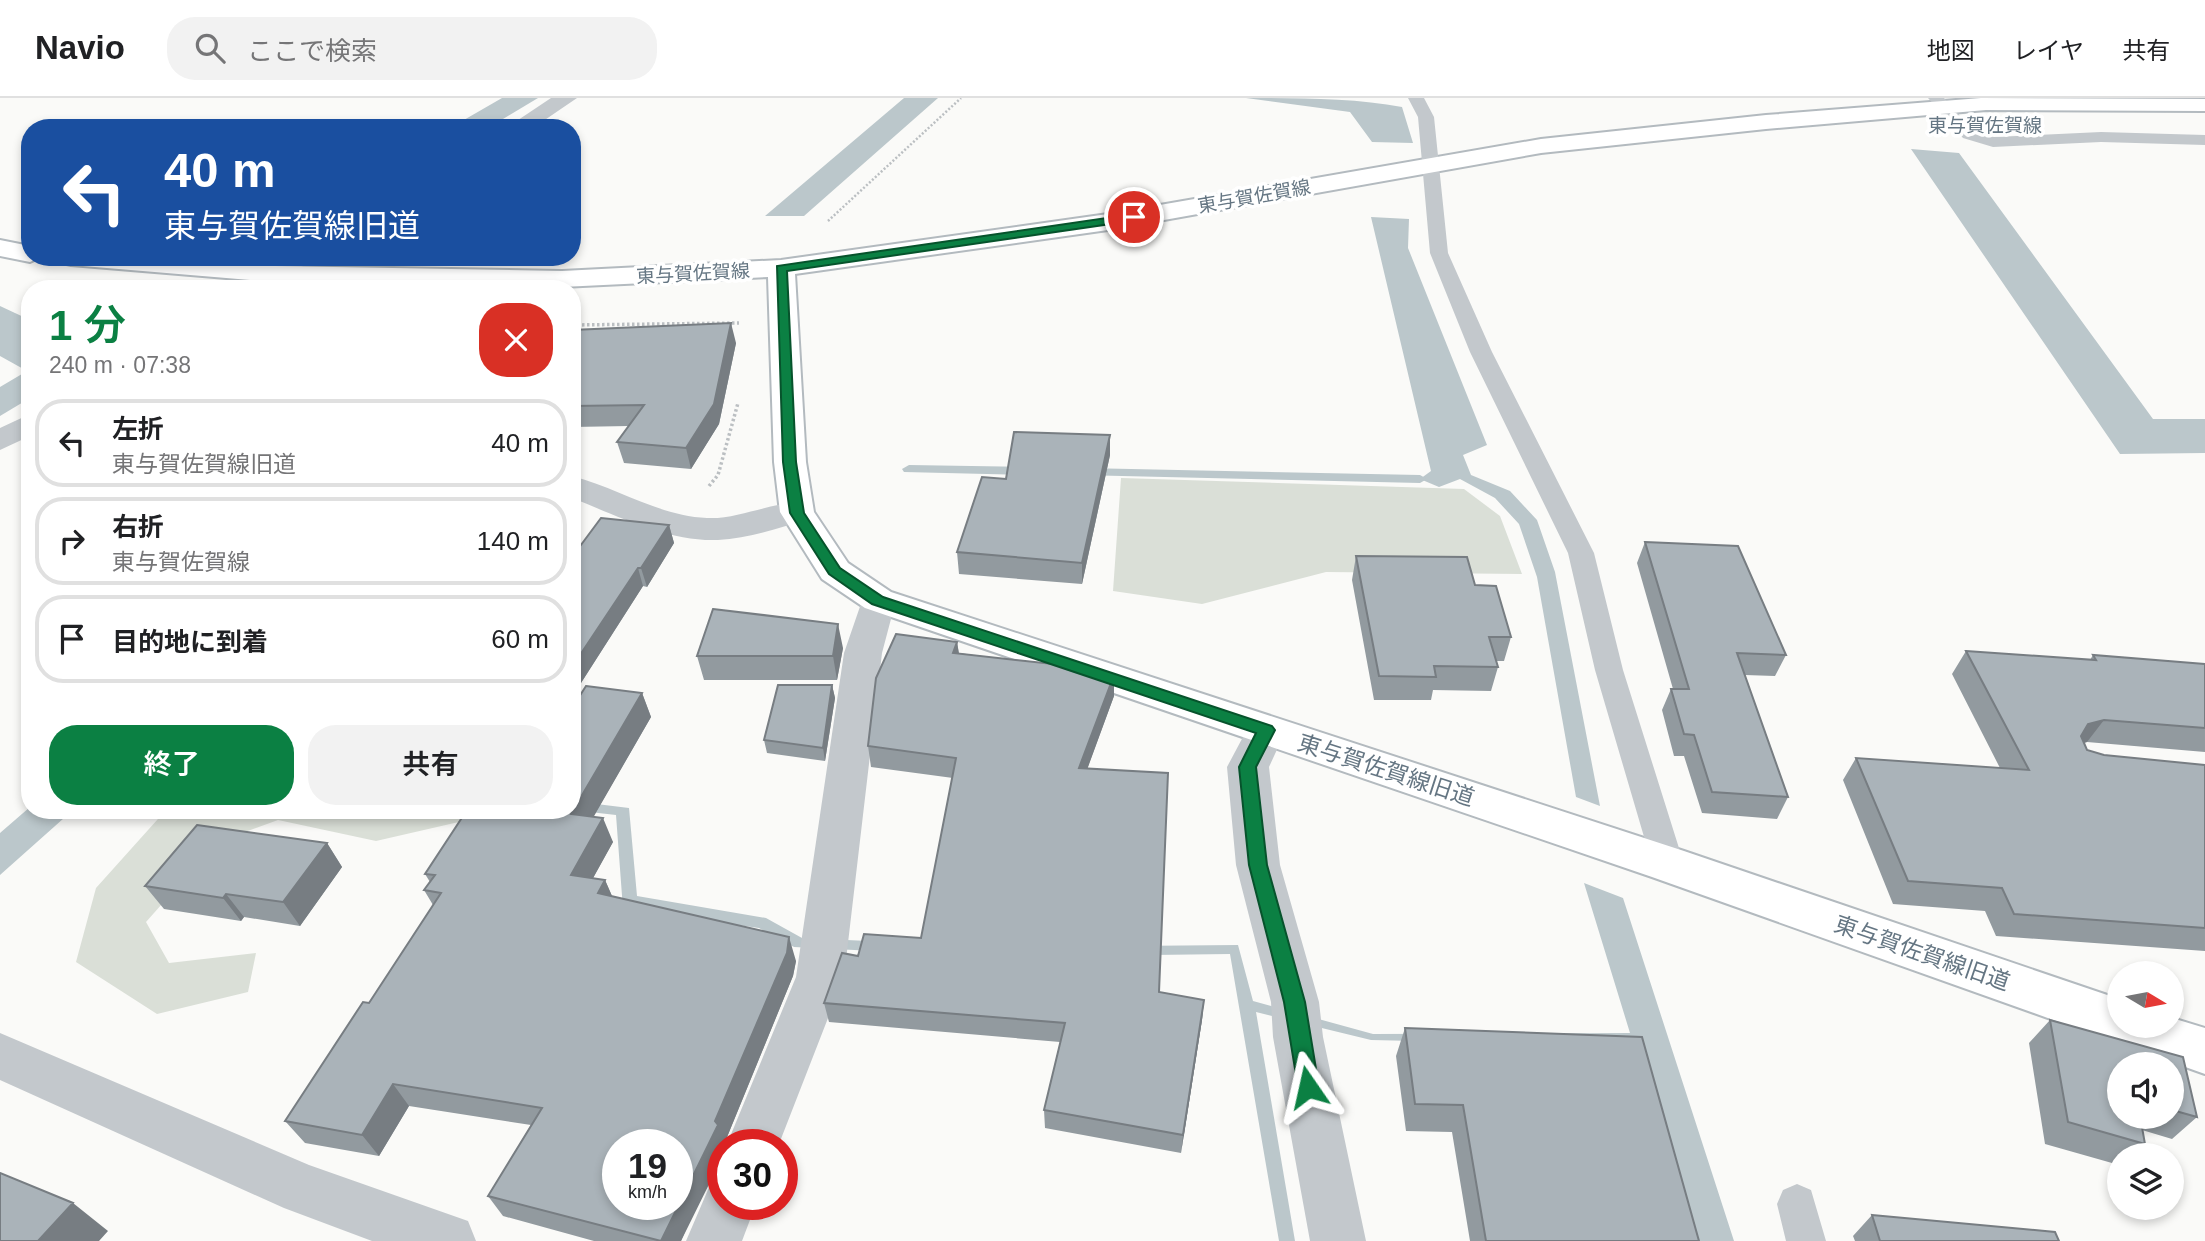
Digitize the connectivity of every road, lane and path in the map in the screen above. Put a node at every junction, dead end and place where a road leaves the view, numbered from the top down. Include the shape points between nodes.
1 (566, 98) edge
2 (961, 98) edge
3 (1416, 98) edge
4 (1940, 103) edge
5 (2205, 105) edge
6 (532, 119) edge
7 (1766, 122) junction
8 (1960, 125) junction
9 (2205, 125) edge
10 (2205, 140) edge
11 (1431, 165) junction
12 (824, 224) dead end
13 (0, 248) edge
14 (21, 252) edge
15 (173, 266) edge
16 (289, 266) edge
17 (781, 268) junction
18 (275, 275) junction
19 (266, 280) edge
20 (748, 323) dead end
21 (581, 326) edge
22 (739, 399) dead end
23 (21, 428) edge
24 (0, 441) edge
25 (581, 489) edge
26 (797, 513) junction
27 (676, 524) junction
28 (878, 600) junction
29 (1266, 730) junction
30 (1668, 864) junction
31 (2107, 1017) edge
32 (2167, 1038) edge
33 (2205, 1051) edge
34 (0, 1056) edge
35 (759, 1129) edge
36 (723, 1220) edge
37 (448, 1241) edge
38 (714, 1241) edge
39 (1338, 1241) edge

1 - 6 street
2 - 12 path
3 - 11 lane via 1426,117
4 - 5 main road, 東与賀佐賀線
4 - 7 main road, 東与賀佐賀線
4 - 8 lane
7 - 8 main road, 東与賀佐賀線
7 - 11 main road, 東与賀佐賀線 via 1541,146
8 - 9 main road, 東与賀佐賀線
8 - 10 lane via 1969,135 1993,142 2101,137
11 - 17 main road, 東与賀佐賀線 via 1108,222
11 - 30 lane via 1439,253 1481,352 1581,554 1609,670
13 - 14 main road
15 - 18 main road, 東与賀佐賀線
16 - 18 street
17 - 18 main road, 東与賀佐賀線 via 562,279
17 - 26 main road, 東与賀佐賀線旧道 via 790,462
18 - 19 street
20 - 21 path
22 - 27 path via 718,475
23 - 24 street
25 - 27 street
26 - 27 street via 708,529
26 - 28 main road, 東与賀佐賀線旧道 via 835,571
28 - 29 main road, 東与賀佐賀線旧道
28 - 35 street via 863,653 820,977
29 - 30 main road, 東与賀佐賀線旧道
29 - 39 street via 1248,767 1258,865 1296,1020
30 - 31 main road, 東与賀佐賀線旧道
32 - 33 main road
34 - 37 street via 303,1189
36 - 38 street

